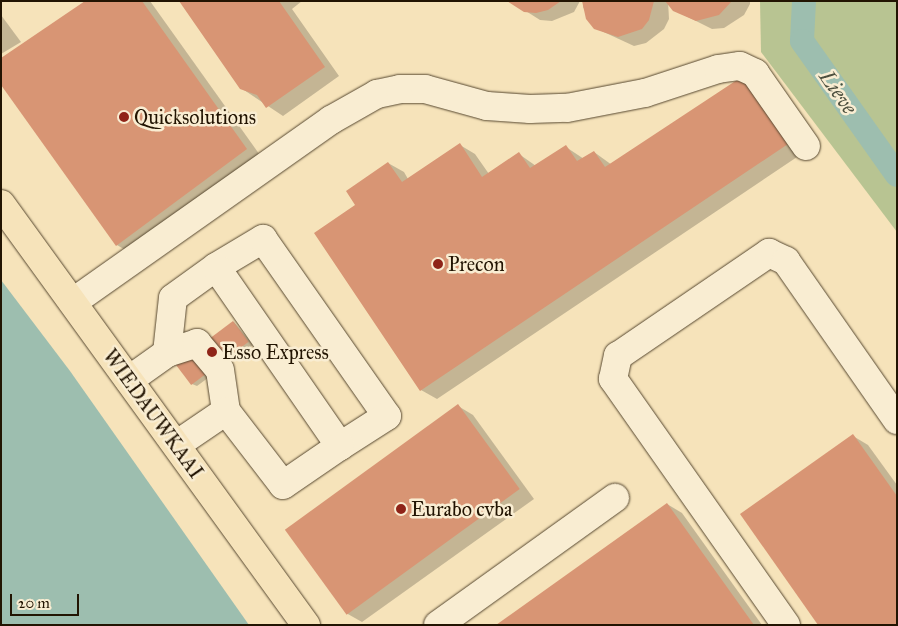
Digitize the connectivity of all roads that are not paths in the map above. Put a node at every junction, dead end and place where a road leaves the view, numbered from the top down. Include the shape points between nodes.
1 (806, 146) dead end
2 (1, 204) edge
3 (216, 267) junction
4 (72, 302) junction
5 (167, 353) junction
6 (129, 380) junction
7 (226, 410) junction
8 (897, 420) edge
9 (176, 445) junction
10 (340, 446) junction
11 (615, 498) dead end
12 (306, 625) edge
13 (438, 625) edge
14 (786, 625) edge

1 - 4 lane via 755,73 740,66 718,69 645,92 567,108 487,106 426,89 400,89 377,94 332,120
2 - 4 main road, WIEDAUWKAAI
3 - 5 lane via 173,298
3 - 10 lane
3 - 10 lane via 262,238 386,416
4 - 6 main road, WIEDAUWKAAI
5 - 6 lane
5 - 7 lane via 197,343 220,370
6 - 9 main road, WIEDAUWKAAI
7 - 9 lane
7 - 10 lane via 283,485
8 - 14 lane via 786,261 769,253 618,356 613,379
9 - 12 main road, WIEDAUWKAAI
11 - 13 lane

